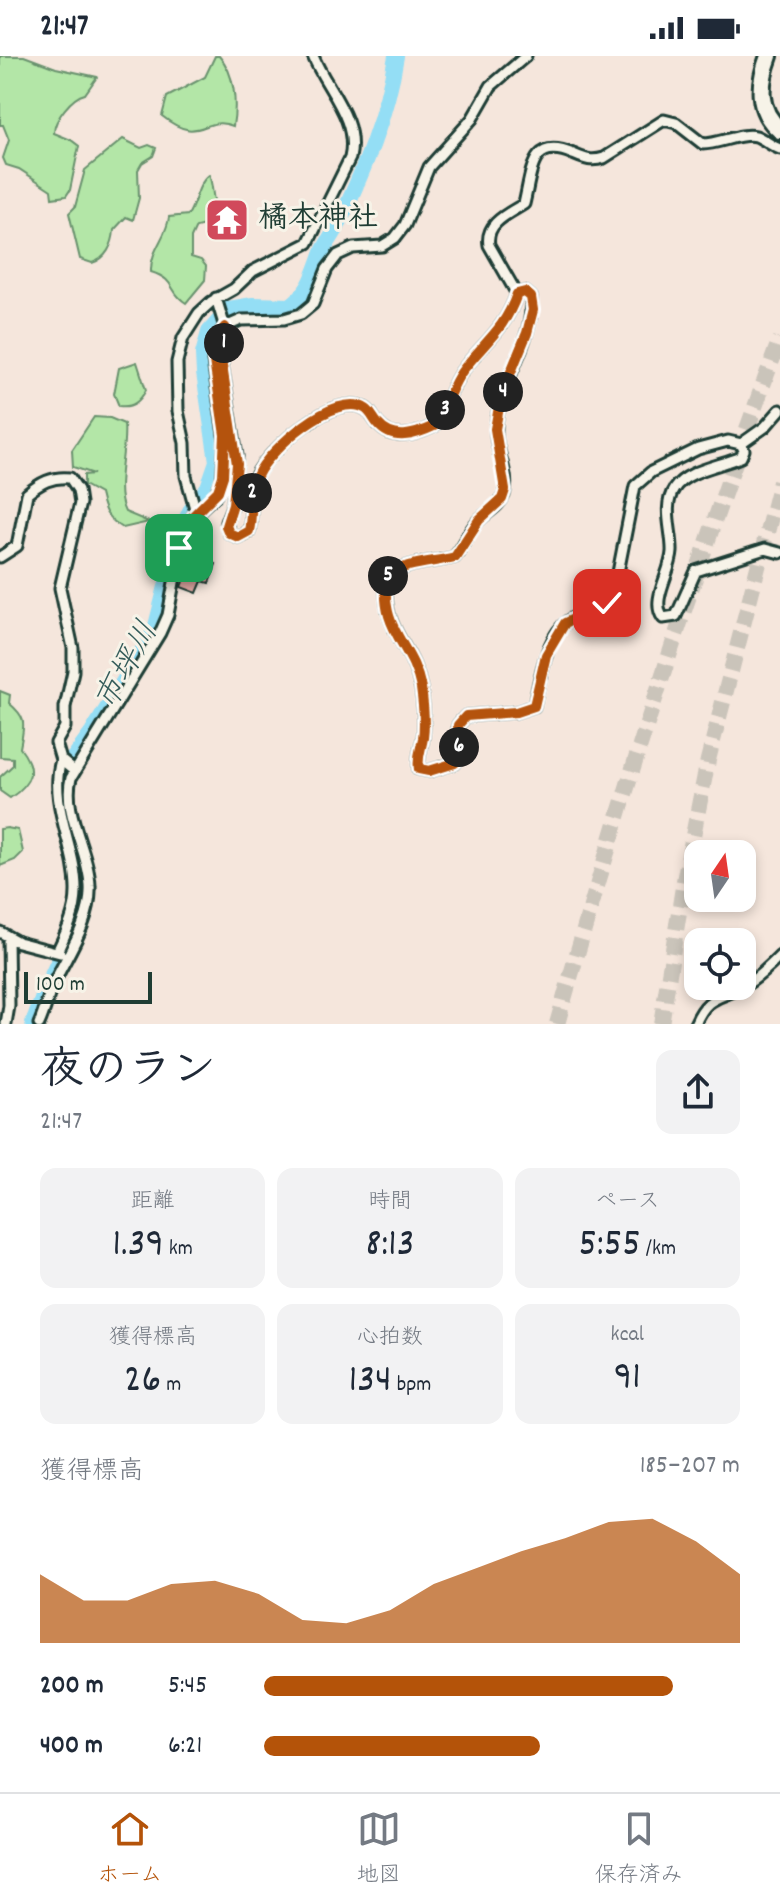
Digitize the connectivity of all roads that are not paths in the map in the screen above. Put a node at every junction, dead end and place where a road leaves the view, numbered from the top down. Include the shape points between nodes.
1 (313, 56) edge
2 (526, 56) edge
3 (769, 56) edge
4 (780, 130) edge
5 (780, 149) edge
6 (517, 294) junction
7 (216, 298) junction
8 (225, 327) junction
9 (780, 410) edge
10 (741, 444) junction
11 (196, 512) junction
12 (780, 553) edge
13 (0, 557) edge
14 (61, 760) junction
15 (74, 771) junction
16 (66, 809) junction
17 (4, 935) edge
18 (62, 954) junction
19 (780, 956) edge
20 (6, 1024) edge
21 (39, 1024) edge
22 (695, 1024) edge

1 - 7 street via 349,125 349,162 308,243 253,271
2 - 8 street via 491,86 472,119 429,167 395,238 338,255 313,304 301,314 247,318
3 - 4 highway via 761,91 767,115
5 - 6 street via 749,135 703,144 664,120 592,162 543,149 524,204 492,226 488,237
6 - 8 street via 509,316 461,372 434,426 398,437 380,427 366,409 333,408 308,423 263,465 253,486 249,531 238,537 226,526 237,464 221,359
6 - 10 street via 531,297 533,310 501,396 495,429 505,479 502,499 479,520 455,557 410,564 387,576 390,623 421,688 419,769 455,763 458,725 466,716 534,706 546,655 565,623 607,603 614,593 635,486 698,449 728,441
7 - 8 street
7 - 11 street via 190,325 177,362 184,469
8 - 11 street via 213,354 225,435 223,476 218,491
9 - 10 street
10 - 12 street via 741,457 675,487 669,510 672,553 660,613 663,618 676,616 696,571 765,549
11 - 15 street via 179,548 164,625
13 - 14 street via 17,546 27,494 48,480 70,478 80,503 60,588 73,648 65,727 56,743
14 - 15 street
14 - 16 street via 58,781
15 - 16 street
16 - 18 street via 81,839 91,890 83,922
17 - 18 street
17 - 20 street
18 - 21 street
19 - 22 street via 745,986 712,998

